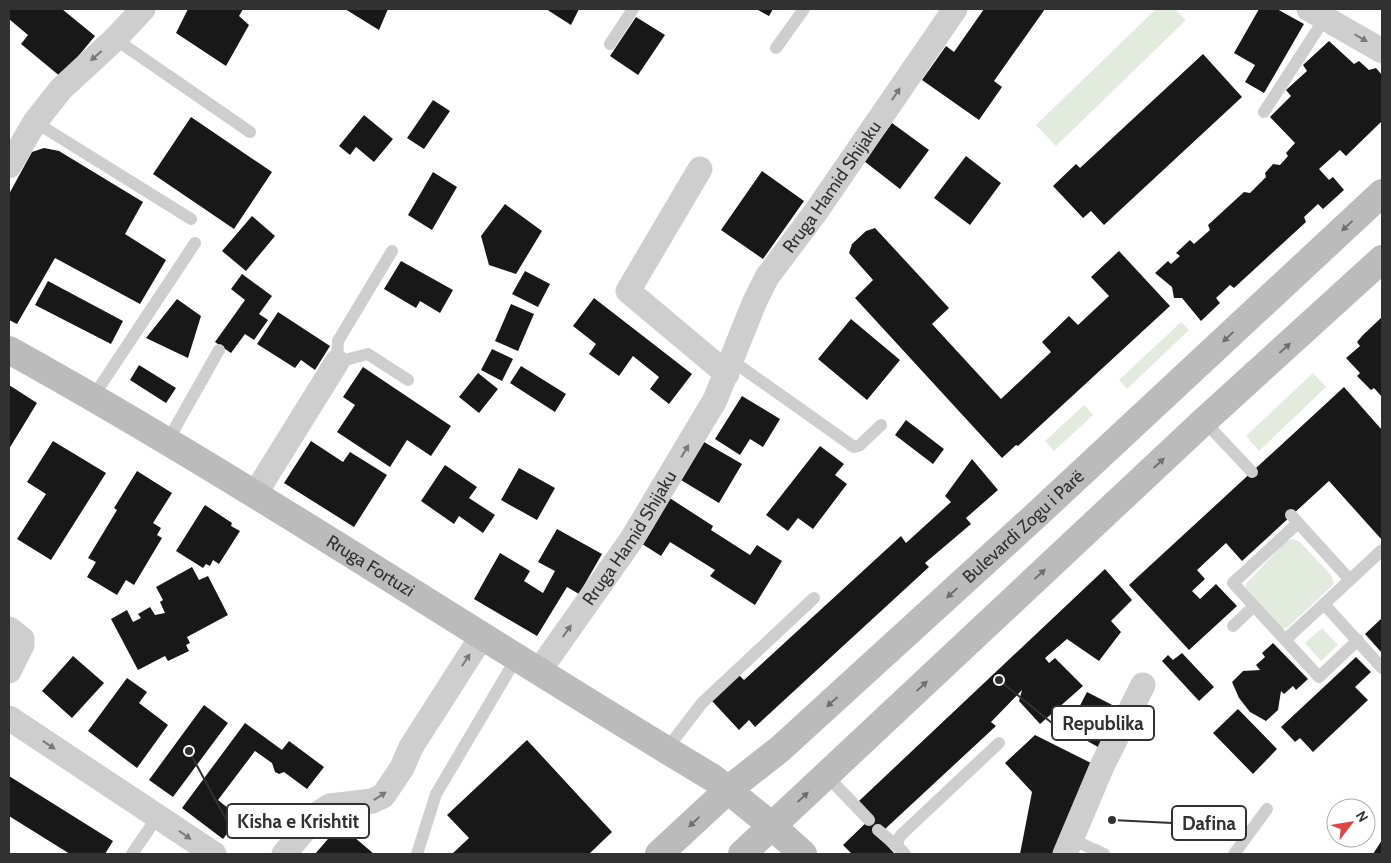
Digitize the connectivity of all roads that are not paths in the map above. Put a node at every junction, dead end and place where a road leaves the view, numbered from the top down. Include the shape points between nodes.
1 (143, 9) edge
2 (633, 9) edge
3 (804, 9) edge
4 (955, 9) edge
5 (1317, 13) edge
6 (115, 39) junction
7 (610, 44) dead end
8 (776, 48) dead end
9 (1382, 51) edge
10 (1264, 112) dead end
11 (35, 122) junction
12 (250, 132) dead end
13 (9, 166) edge
14 (700, 169) dead end
15 (1382, 193) edge
16 (191, 219) dead end
17 (195, 243) dead end
18 (392, 251) dead end
19 (1382, 259) edge
20 (9, 350) edge
21 (219, 350) dead end
22 (337, 362) junction
23 (729, 367) junction
24 (408, 380) dead end
25 (93, 397) junction
26 (1204, 421) junction
27 (881, 425) dead end
28 (167, 442) junction
29 (1252, 472) dead end
30 (255, 494) junction
31 (1382, 550) edge
32 (1350, 580) junction
33 (814, 598) dead end
34 (1324, 604) junction
35 (1254, 606) junction
36 (1232, 626) dead end
37 (9, 629) edge
38 (482, 636) junction
39 (1285, 640) junction
40 (1358, 640) junction
41 (528, 664) junction
42 (1382, 668) edge
43 (9, 671) edge
44 (1142, 685) dead end
45 (9, 718) edge
46 (999, 743) dead end
47 (666, 750) junction
48 (826, 775) junction
49 (728, 790) junction
50 (1267, 808) dead end
51 (158, 816) junction
52 (869, 820) dead end
53 (772, 826) junction
54 (878, 830) dead end
55 (1068, 847) edge
56 (901, 851) edge
57 (132, 854) edge
58 (214, 854) edge
59 (284, 854) edge
60 (417, 854) edge
61 (659, 854) edge
62 (742, 854) edge
63 (804, 854) edge
64 (1104, 854) edge
65 (1234, 854) edge

1 - 6 street
2 - 7 lane
3 - 8 lane
23 -> 4 street, Rruga Hamid Shijaku via 754,301 767,277 815,213
5 -> 9 street
5 - 10 lane
6 -> 11 street via 61,89
6 - 12 lane
11 - 13 street
11 - 16 lane
14 - 23 street via 628,291
15 -> 49 main road, Bulevardi Zogu i Parë via 780,750
17 - 25 lane
18 - 22 lane via 338,341
26 -> 19 main road
20 - 25 main road, Rruga Fortuzi
21 - 28 lane
22 - 24 lane via 368,354
22 - 30 street
23 - 27 lane via 854,447
41 -> 23 street, Rruga Hamid Shijaku via 632,539 716,400
25 - 28 main road, Rruga Fortuzi
26 - 29 lane
48 -> 26 main road
28 - 30 main road, Rruga Fortuzi
30 - 38 main road, Rruga Fortuzi
31 - 32 lane
32 - 34 lane
32 - 35 lane via 1295,519 1233,583
33 - 47 lane via 702,703
34 - 39 lane
34 - 40 lane
35 - 36 lane
35 - 39 lane
37 - 43 street via 22,639
38 - 41 main road, Rruga Fortuzi
59 -> 38 street via 318,814 330,806 372,801 384,796 410,748
39 - 40 lane via 1319,677
40 - 42 lane
41 - 47 main road, Rruga Fortuzi
41 - 60 lane via 436,794
44 - 55 street via 1103,764
45 -> 51 street
46 - 56 lane via 901,836 898,840
47 - 49 main road, Rruga Fortuzi
48 - 52 lane
53 -> 48 main road
49 - 53 main road, Rruga Fortuzi
49 -> 61 main road, Bulevardi Zogu i Parë
50 - 65 lane
51 - 57 lane
51 -> 58 street
53 - 62 main road
53 - 63 main road, Rruga Fortuzi
54 - 56 lane
55 - 64 lane

